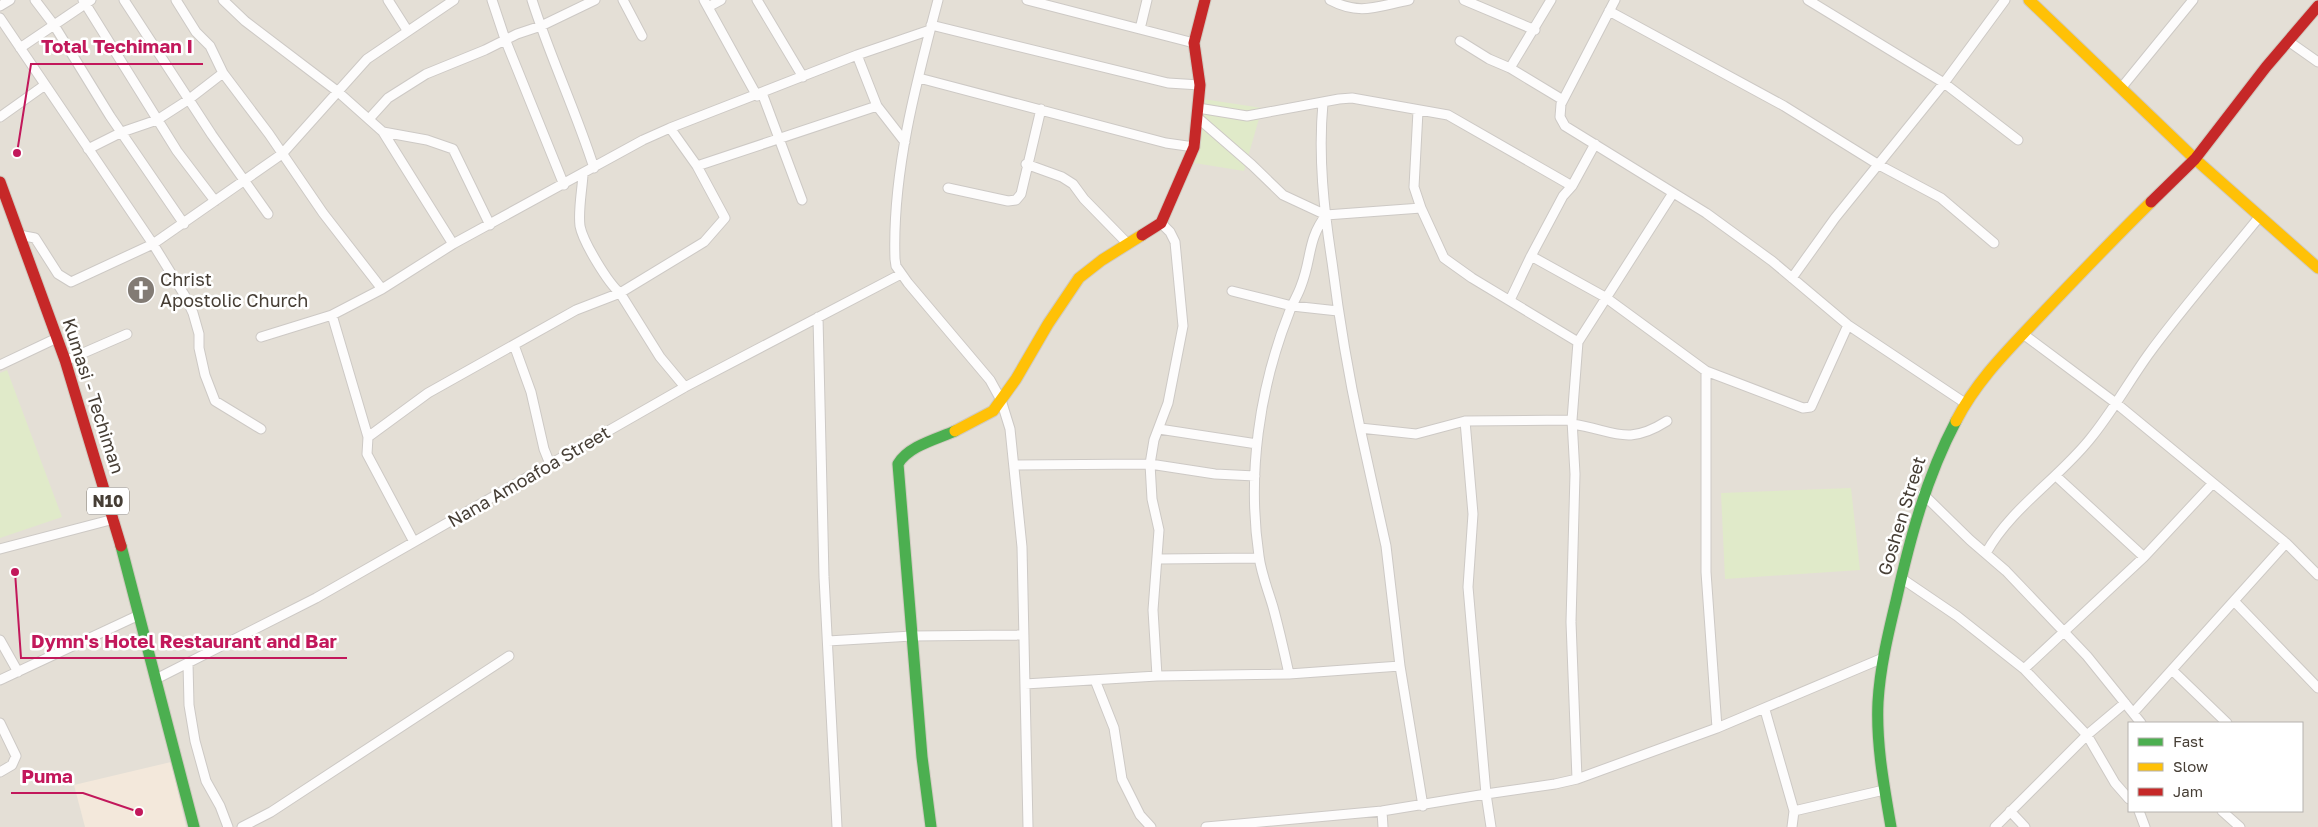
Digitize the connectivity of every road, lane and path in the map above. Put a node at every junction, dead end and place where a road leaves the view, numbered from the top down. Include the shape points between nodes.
1 (10, 0) edge
2 (35, 0) edge
3 (124, 0) edge
4 (176, 0) edge
5 (223, 0) edge
6 (388, 0) edge
7 (454, 0) edge
8 (492, 0) edge
9 (532, 0) edge
10 (595, 0) edge
11 (623, 0) edge
12 (721, 0) edge
13 (757, 0) edge
14 (938, 0) edge
15 (1027, 0) edge
16 (1147, 0) edge
17 (1205, 0) edge
18 (1330, 0) edge
19 (1408, 0) edge
20 (1464, 0) edge
21 (1552, 0) edge
22 (1615, 0) edge
23 (1808, 0) edge
24 (2005, 0) edge
25 (2029, 0) edge
26 (2192, 0) edge
27 (87, 1) edge
28 (706, 3) edge
29 (0, 6) edge
30 (2318, 6) edge
31 (1609, 11) junction
32 (0, 18) edge
33 (54, 25) junction
34 (541, 26) junction
35 (931, 27) junction
36 (1140, 29) junction
37 (408, 30) junction
38 (1535, 30) junction
39 (642, 36) dead end
40 (506, 39) junction
41 (1460, 41) dead end
42 (1194, 42) junction
43 (2288, 42) junction
44 (20, 48) junction
45 (857, 55) junction
46 (2318, 62) edge
47 (1510, 68) junction
48 (223, 73) junction
49 (803, 77) junction
50 (919, 78) junction
51 (1944, 83) junction
52 (45, 85) junction
53 (1200, 85) junction
54 (2122, 87) junction
55 (337, 91) junction
56 (760, 94) junction
57 (188, 100) junction
58 (1563, 100) junction
59 (1323, 102) junction
60 (877, 106) junction
61 (1040, 109) junction
62 (1418, 110) junction
63 (1198, 113) junction
64 (0, 117) edge
65 (369, 119) junction
66 (158, 120) junction
67 (670, 128) junction
68 (122, 132) junction
69 (383, 132) junction
70 (778, 138) junction
71 (2018, 140) dead end
72 (905, 142) junction
73 (1595, 144) junction
74 (1194, 147) junction
75 (88, 149) junction
76 (282, 154) junction
77 (2195, 159) junction
78 (1026, 164) junction
79 (697, 166) junction
80 (1879, 166) junction
81 (594, 168) junction
82 (583, 175) junction
83 (245, 179) junction
84 (0, 182) edge
85 (564, 185) junction
86 (1572, 186) junction
87 (948, 188) dead end
88 (1673, 193) junction
89 (802, 200) dead end
90 (216, 201) junction
91 (1421, 208) junction
92 (268, 214) dead end
93 (1326, 215) junction
94 (2260, 216) junction
95 (1160, 223) junction
96 (184, 224) junction
97 (490, 225) junction
98 (19, 235) junction
99 (1994, 242) dead end
100 (1127, 243) junction
101 (153, 244) junction
102 (454, 244) junction
103 (1531, 256) junction
104 (2318, 268) edge
105 (901, 274) junction
106 (1792, 278) junction
107 (382, 288) junction
108 (1232, 290) dead end
109 (620, 293) junction
110 (1605, 298) junction
111 (1510, 300) junction
112 (1292, 306) junction
113 (1338, 310) junction
114 (332, 316) junction
115 (818, 317) junction
116 (1848, 325) junction
117 (127, 334) dead end
118 (2023, 334) junction
119 (261, 337) dead end
120 (57, 338) junction
121 (1578, 342) junction
122 (514, 345) junction
123 (65, 361) junction
124 (0, 365) edge
125 (1706, 372) junction
126 (685, 388) junction
127 (1001, 400) junction
128 (1965, 403) junction
129 (2116, 404) junction
130 (1464, 421) junction
131 (1667, 421) dead end
132 (1572, 422) junction
133 (1360, 428) junction
134 (261, 429) dead end
135 (1159, 429) junction
136 (368, 437) junction
137 (1257, 444) junction
138 (550, 464) junction
139 (1150, 464) junction
140 (1014, 465) junction
141 (1255, 476) junction
142 (2056, 476) junction
143 (2213, 483) junction
144 (1923, 494) junction
145 (114, 519) junction
146 (414, 542) junction
147 (2286, 543) junction
148 (0, 549) edge
149 (1986, 553) junction
150 (2144, 557) junction
151 (1259, 558) junction
152 (1158, 559) junction
153 (2318, 575) edge
154 (1901, 578) junction
155 (2234, 601) junction
156 (139, 615) junction
157 (2063, 632) junction
158 (1024, 635) junction
159 (912, 636) junction
160 (0, 640) edge
161 (828, 641) junction
162 (510, 656) dead end
163 (1883, 658) junction
164 (188, 663) junction
165 (1400, 666) junction
166 (2024, 669) junction
167 (2172, 670) junction
168 (18, 672) junction
169 (1288, 674) junction
170 (1157, 676) junction
171 (156, 679) junction
172 (0, 680) edge
173 (1095, 680) junction
174 (1025, 684) junction
175 (2318, 688) edge
176 (2125, 703) junction
177 (1764, 710) junction
178 (2133, 713) junction
179 (2140, 722) edge
180 (2226, 722) edge
181 (0, 723) edge
182 (1718, 728) junction
183 (2087, 735) junction
184 (0, 772) edge
185 (1577, 779) junction
186 (1884, 790) junction
187 (1486, 794) junction
188 (2128, 798) edge
189 (1424, 806) junction
190 (1382, 811) junction
191 (1794, 811) junction
192 (2010, 811) junction
193 (2139, 812) edge
194 (2223, 812) edge
195 (194, 827) edge
196 (228, 827) edge
197 (242, 827) edge
198 (837, 827) edge
199 (931, 827) edge
200 (1028, 827) edge
201 (1151, 827) edge
202 (1206, 827) edge
203 (1383, 827) edge
204 (1491, 827) edge
205 (1792, 827) edge
206 (1891, 827) edge
207 (1995, 827) edge
208 (2025, 827) edge
209 (2145, 827) edge
210 (2240, 827) edge

1 - 29 street
2 - 33 street
3 - 57 street
4 - 48 street via 196,32 210,46
5 - 55 street via 245,21
6 - 37 street
7 - 37 street
8 - 40 street
9 - 34 street
10 - 34 street
11 - 39 street
12 - 28 street
13 - 49 street
14 - 35 street
15 - 36 street
16 - 36 street
17 - 42 main road
18 - 19 street via 1343,7 1361,10
20 - 38 street
21 - 38 street
22 - 31 street
23 - 51 street
24 - 51 street
25 - 54 main road
26 - 54 street
27 - 33 street
27 - 66 street
28 - 56 street
30 - 43 main road, Goshen Street
31 - 58 street
31 - 80 street via 1784,106
32 - 44 street
33 - 44 street
33 - 68 street
34 - 40 street
34 - 81 street
35 - 45 street
35 - 50 street
35 - 53 street via 1168,83
36 - 42 street
37 - 55 street via 367,59
38 - 47 street
40 - 65 street via 426,74 388,98
40 - 85 street
41 - 47 street
42 - 53 main road
43 - 46 street
43 - 77 main road, Goshen Street
44 - 52 street
45 - 49 street
45 - 60 street
47 - 58 street
48 - 57 street
48 - 76 street
49 - 56 street
50 - 61 street
50 - 72 street
51 - 71 street
51 - 80 street
52 - 64 street
52 - 75 street
53 - 63 main road
54 - 77 main road
55 - 65 street
55 - 76 street
56 - 67 street
56 - 70 street
57 - 66 street
57 - 83 street
58 - 73 street via 1560,116 1565,126
59 - 62 street via 1352,98
59 - 63 street via 1248,116
59 - 93 street via 1322,179
60 - 70 street
60 - 72 street
61 - 74 street via 1166,143
61 - 78 street
62 - 86 street via 1448,115
62 - 91 street via 1414,188
63 - 74 main road
63 - 93 street via 1283,195
65 - 69 street
66 - 68 street
66 - 90 street via 177,151
67 - 79 street
67 - 81 street
68 - 75 street
68 - 96 street
69 - 97 street via 427,140 453,149
69 - 102 street
70 - 79 street
70 - 89 street
72 - 105 street via 897,193 894,246 896,266
73 - 86 street
73 - 88 street
74 - 95 main road
75 - 101 street
76 - 83 street
76 - 107 street
77 - 94 main road
77 - 118 main road, Goshen Street
78 - 87 street via 1016,200
78 - 100 street via 1073,184
79 - 109 street via 724,218 704,242
80 - 99 street via 1941,198
80 - 106 street via 1835,218
81 - 82 street
82 - 85 street
82 - 109 street via 582,234
83 - 90 street
83 - 92 street
84 - 98 main road, Kumasi - Techiman / N10
85 - 97 street
86 - 103 street via 1563,196
88 - 106 street via 1713,218
88 - 110 street
90 - 96 street
91 - 93 street
91 - 111 street via 1444,258
93 - 112 street via 1316,229 1301,286
93 - 113 street
94 - 104 main road
94 - 129 street via 2148,355
95 - 100 main road
95 - 135 street via 1175,242 1183,326 1177,364
96 - 101 street
97 - 102 street
98 - 101 street via 34,238 58,274 70,282
98 - 120 main road, Kumasi - Techiman / N10
100 - 127 main road via 1079,278
101 - 134 street via 193,313 205,374 216,401
102 - 107 street
103 - 110 street
103 - 111 street
105 - 115 street, Nana Amoafoa Street
105 - 127 street via 990,380
106 - 116 street
107 - 114 street
108 - 112 street
109 - 122 street via 576,310
109 - 126 street via 660,357
110 - 121 street
110 - 125 street
111 - 121 street
112 - 113 street
112 - 137 street via 1263,403
113 - 133 street
114 - 119 street
114 - 136 street
115 - 126 street, Nana Amoafoa Street
115 - 161 street
116 - 125 street via 1811,407 1803,408
116 - 128 street
117 - 123 street
118 - 128 main road, Goshen Street via 1989,370
118 - 129 street
120 - 123 main road, Kumasi - Techiman / N10
120 - 124 street
121 - 132 street
122 - 136 street via 428,393
122 - 138 street via 531,392
123 - 145 main road, Kumasi - Techiman / N10
125 - 182 street via 1706,572
126 - 138 street, Nana Amoafoa Street
127 - 140 street via 1010,430
127 - 159 main road via 983,418 910,452 898,464
128 - 144 main road, Goshen Street
129 - 142 street via 2090,440
129 - 143 street
130 - 132 street
130 - 133 street via 1416,434
130 - 187 street via 1473,514 1468,587
131 - 132 street via 1634,436
132 - 185 street via 1575,474 1571,622
133 - 165 street via 1386,546
135 - 137 street
135 - 139 street
136 - 146 street via 367,454
137 - 141 street
138 - 146 street, Nana Amoafoa Street
139 - 140 street
139 - 141 street via 1215,474
139 - 152 street via 1152,499 1159,530
140 - 158 street via 1022,548
141 - 151 street via 1255,528
142 - 149 street via 2010,520
142 - 150 street
143 - 147 street
143 - 150 street
144 - 149 street
144 - 154 main road, Goshen Street
145 - 148 street
145 - 156 main road, Kumasi - Techiman / N10
146 - 164 street, Nana Amoafoa Street via 316,598
147 - 153 street
147 - 155 street
149 - 157 street
150 - 157 street
151 - 152 street
151 - 169 street
152 - 170 street via 1153,632
154 - 163 main road, Goshen Street
154 - 166 street via 1958,616
155 - 167 street
155 - 175 street
156 - 168 street
156 - 171 main road, Kumasi - Techiman / N10
157 - 166 street
157 - 176 street
158 - 159 street
158 - 174 street
159 - 161 street
159 - 199 main road
160 - 168 street
161 - 198 street
162 - 197 street via 271,812
163 - 177 street
163 - 186 main road, Goshen Street via 1878,703
164 - 171 street, Nana Amoafoa Street
164 - 196 street via 189,705 195,741 206,781
165 - 169 street
165 - 189 street
166 - 183 street
167 - 178 street
167 - 180 street
168 - 172 street
169 - 170 street
170 - 173 street
171 - 195 main road, Kumasi - Techiman / N10
173 - 174 street
173 - 201 street via 1114,728 1122,779 1140,815
174 - 200 street
176 - 178 street
176 - 183 street
177 - 182 street
177 - 191 street
178 - 179 street
181 - 184 street via 16,756 12,766
182 - 185 street
183 - 188 street via 2115,783
183 - 192 street
185 - 187 street
186 - 191 street
186 - 206 main road, Goshen Street
187 - 189 street
187 - 204 street
189 - 190 street
190 - 202 street
190 - 203 street
191 - 205 street
192 - 207 street
192 - 208 street
193 - 209 street
194 - 210 street

